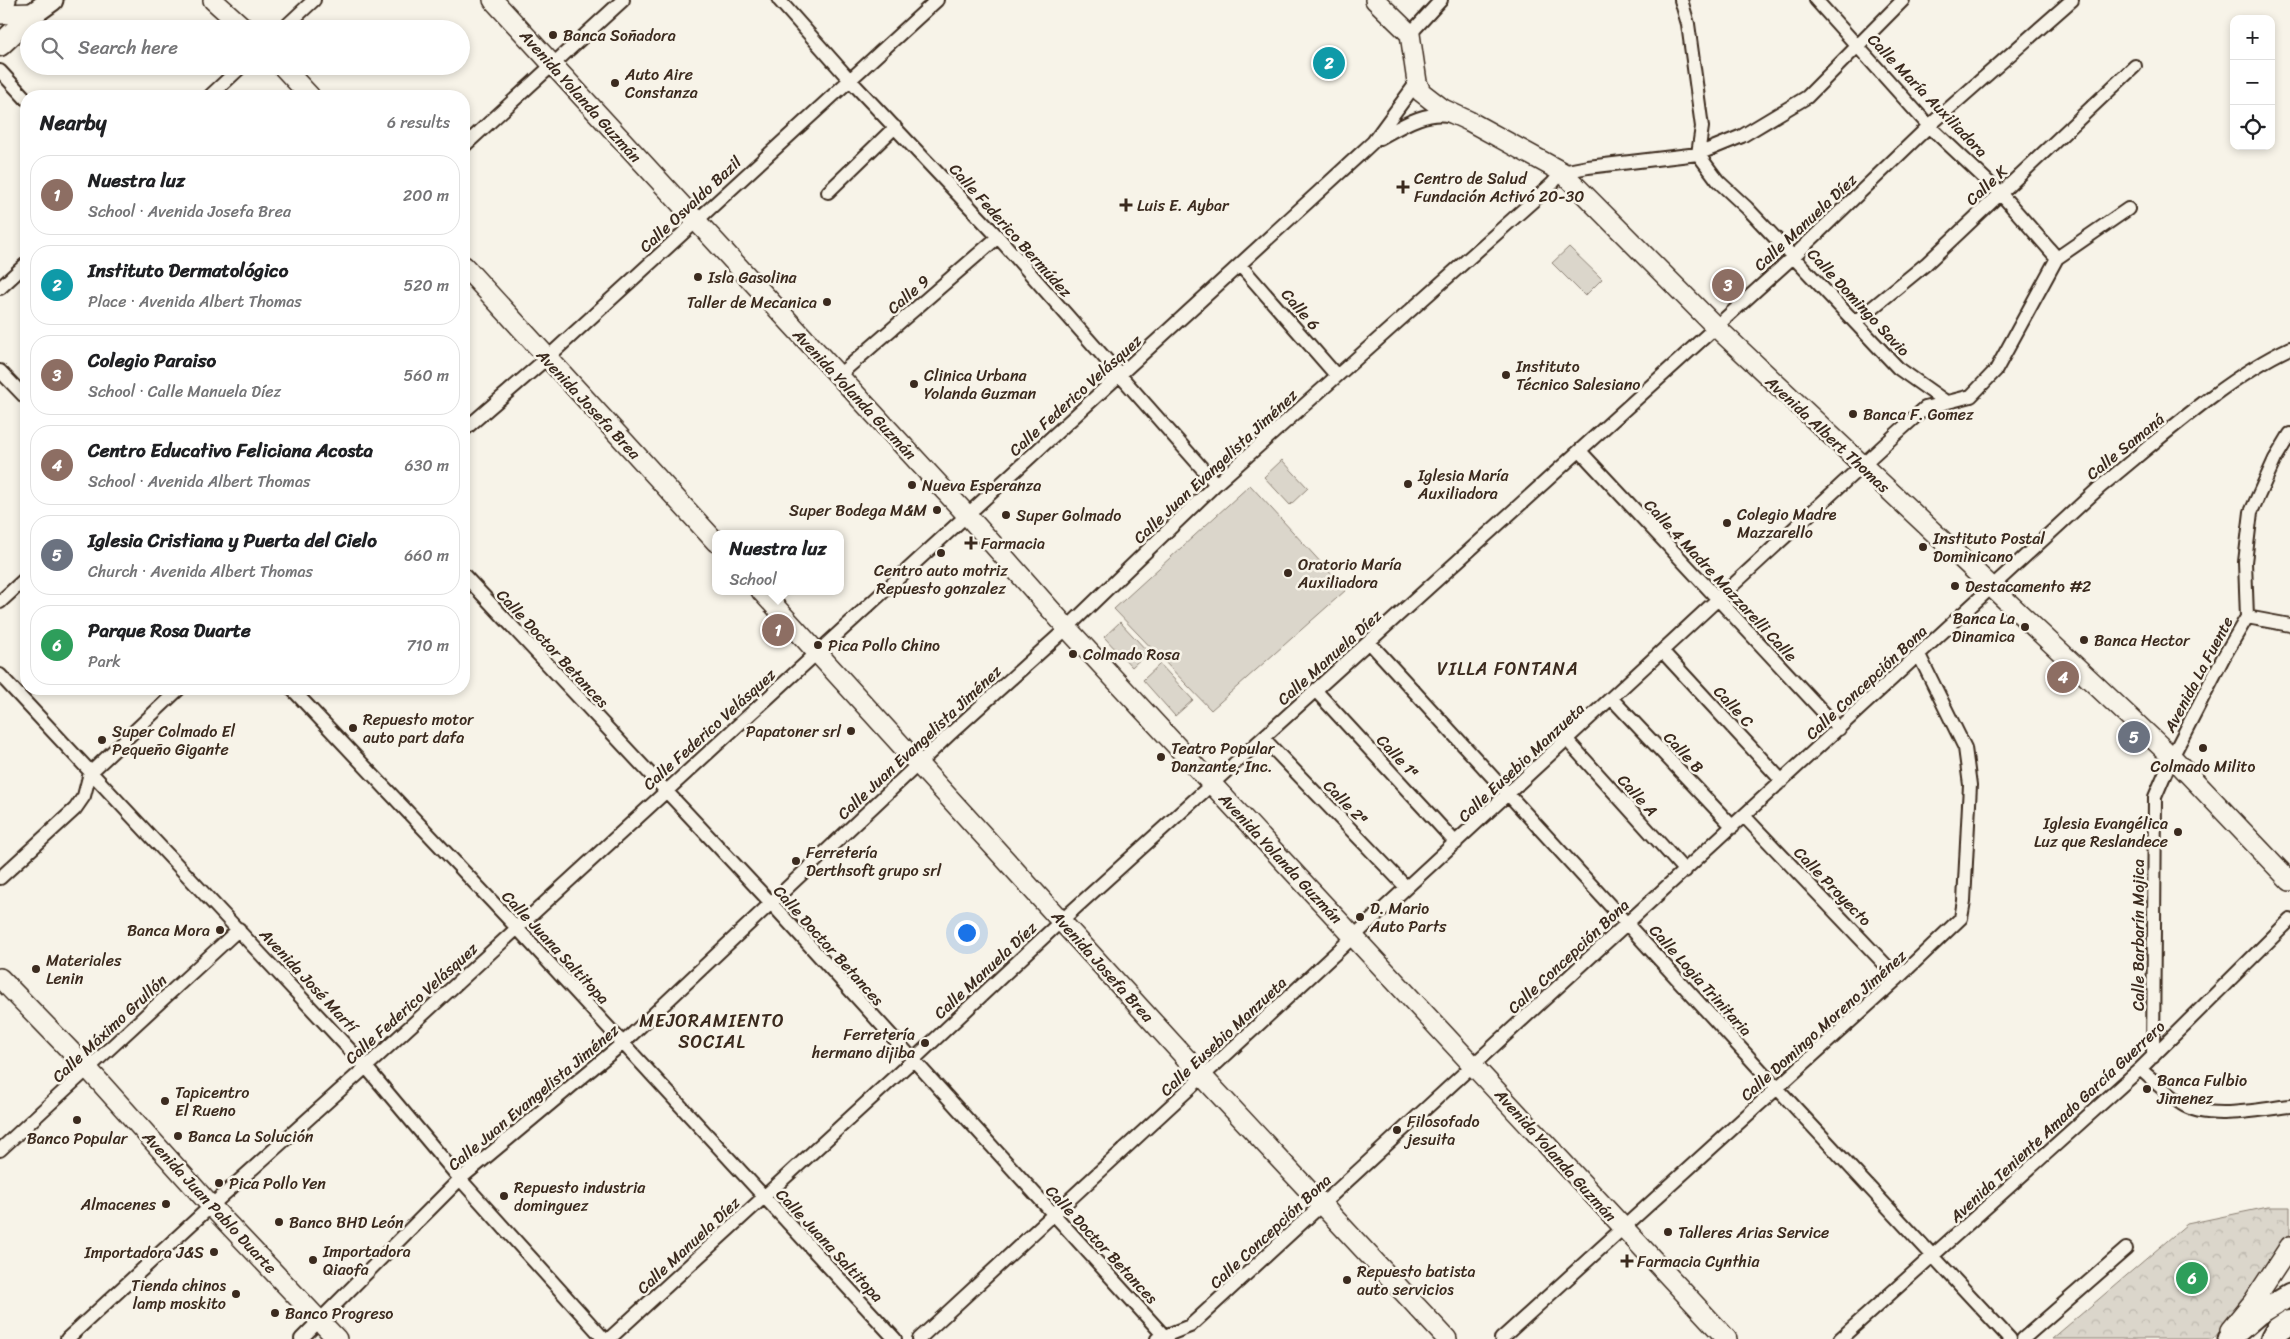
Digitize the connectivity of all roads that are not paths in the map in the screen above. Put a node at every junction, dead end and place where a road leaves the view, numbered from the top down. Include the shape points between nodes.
1 (5, 0) edge
2 (52, 0) edge
3 (213, 0) edge
4 (314, 0) edge
5 (493, 0) edge
6 (623, 0) edge
7 (779, 0) edge
8 (936, 0) edge
9 (1375, 0) edge
10 (1441, 0) edge
11 (1681, 0) edge
12 (1816, 0) edge
13 (1903, 0) edge
14 (2072, 0) edge
15 (34, 12) junction
16 (0, 13) edge
17 (26, 20) edge
18 (235, 20) edge
19 (293, 20) edge
20 (20, 26) edge
21 (1410, 34) junction
22 (0, 45) edge
23 (1859, 46) junction
24 (552, 65) junction
25 (2135, 66) dead end
26 (0, 71) edge
27 (232, 75) edge
28 (290, 75) edge
29 (850, 79) junction
30 (1417, 82) junction
31 (216, 90) edge
32 (304, 90) edge
33 (20, 93) edge
34 (1469, 121) junction
35 (1929, 126) junction
36 (895, 128) junction
37 (470, 140) edge
38 (1373, 142) junction
39 (1698, 154) junction
40 (1562, 172) junction
41 (828, 192) dead end
42 (2000, 193) junction
43 (2128, 209) dead end
44 (695, 221) junction
45 (998, 237) junction
46 (1794, 256) junction
47 (2057, 258) junction
48 (1240, 265) junction
49 (20, 270) edge
50 (470, 273) edge
51 (0, 288) edge
52 (1855, 322) junction
53 (1716, 327) junction
54 (2290, 348) edge
55 (547, 358) junction
56 (0, 371) edge
57 (839, 375) junction
58 (1120, 375) junction
59 (1336, 375) junction
60 (20, 392) edge
61 (1946, 402) junction
62 (470, 425) edge
63 (2290, 434) edge
64 (1580, 451) junction
65 (1861, 466) junction
66 (1216, 484) junction
67 (967, 515) junction
68 (712, 538) edge
69 (470, 581) edge
70 (20, 584) edge
71 (1993, 586) junction
72 (765, 595) edge
73 (0, 602) edge
74 (1718, 602) junction
75 (2247, 617) junction
76 (2290, 625) edge
77 (1067, 628) junction
78 (1370, 642) junction
79 (817, 652) junction
80 (1663, 652) junction
81 (1919, 655) junction
82 (0, 674) edge
83 (1316, 690) junction
84 (173, 695) edge
85 (298, 695) edge
86 (1612, 699) junction
87 (1838, 730) junction
88 (1264, 738) junction
89 (1567, 740) junction
90 (2172, 757) junction
91 (919, 764) junction
92 (90, 773) junction
93 (1782, 781) junction
94 (1212, 784) junction
95 (664, 791) junction
96 (1508, 795) junction
97 (1744, 816) junction
98 (1733, 827) junction
99 (1456, 843) junction
100 (1685, 871) junction
101 (0, 878) edge
102 (2290, 881) edge
103 (1406, 887) junction
104 (770, 903) junction
105 (2290, 920) edge
106 (1061, 921) junction
107 (1627, 924) junction
108 (517, 928) junction
109 (239, 929) junction
110 (1355, 936) junction
111 (0, 978) edge
112 (1898, 978) junction
113 (623, 1043) junction
114 (2153, 1057) junction
115 (912, 1061) junction
116 (1474, 1064) junction
117 (366, 1067) junction
118 (2140, 1069) junction
119 (89, 1070) junction
120 (1203, 1076) junction
121 (1777, 1088) junction
122 (2290, 1106) edge
123 (0, 1150) edge
124 (460, 1179) junction
125 (763, 1197) junction
126 (1322, 1205) junction
127 (211, 1206) junction
128 (1053, 1215) junction
129 (1623, 1229) junction
130 (2290, 1246) edge
131 (2126, 1249) dead end
132 (1934, 1256) junction
133 (2290, 1295) edge
134 (320, 1321) junction
135 (2290, 1322) edge
136 (1163, 1338) edge
137 (66, 1339) edge
138 (301, 1339) edge
139 (337, 1339) edge
140 (604, 1339) edge
141 (609, 1339) edge
142 (895, 1339) edge
143 (920, 1339) edge
144 (1447, 1339) edge
145 (1502, 1339) edge
146 (1726, 1339) edge
147 (1840, 1339) edge
148 (2010, 1339) edge
149 (2024, 1339) edge
150 (2223, 1339) edge
151 (2229, 1339) edge
152 (2273, 1339) edge

1 - 16 main road
2 - 15 main road
3 - 18 main road
4 - 19 street
5 - 24 main road, Avenida Yolanda Guzmán
6 - 24 street
7 - 29 street, Calle Federico Bermúdez
8 - 29 street, Calle Osvaldo Bazil
9 - 21 main road
10 - 21 street
11 - 39 street via 1688,24 1702,127
12 - 23 street, Calle María Auxiliadora
13 - 23 street
14 - 35 street, Calle Manuela Díez
15 - 16 main road
15 - 17 main road
20 - 22 main road
21 - 30 main road
23 - 35 street, Calle María Auxiliadora
23 - 39 street via 1807,97 1742,136
24 - 37 street
24 - 44 main road, Avenida Yolanda Guzmán
25 - 42 street, Calle K
26 - 33 street
27 - 31 street
28 - 32 main road
29 - 36 street, Calle Federico Bermúdez
29 - 44 street, Calle Osvaldo Bazil
30 - 34 main road, Avenida Albert Thomas via 1421,92
30 - 38 street, Calle Federico Velásquez
34 - 38 street, Calle Federico Velásquez via 1445,114 1432,115 1414,120
34 - 40 main road, Avenida Albert Thomas
35 - 42 street, Calle María Auxiliadora
35 - 46 street, Calle Manuela Díez
36 - 41 street
36 - 45 street, Calle Federico Bermúdez
38 - 48 street, Calle Federico Velásquez
39 - 40 street
39 - 46 street, Calle Domingo Savio via 1718,181
40 - 53 main road, Avenida Albert Thomas
40 - 59 street, Calle Juan Evangelista Jiménez
42 - 47 street, Calle María Auxiliadora
42 - 52 street, Calle K via 1926,264
43 - 47 street, Calle Eusebio Manzueta
44 - 55 street, Calle Osvaldo Bazil
44 - 57 main road, Avenida Yolanda Guzmán
45 - 57 street, Calle 9
45 - 58 street, Calle Federico Bermúdez
46 - 52 street, Calle Domingo Savio
46 - 53 street, Calle Manuela Díez
47 - 61 street, Calle Eusebio Manzueta via 1996,370 1971,396
48 - 58 street, Calle Federico Velásquez
48 - 59 street, Calle 6
49 - 51 street
50 - 55 main road, Avenida Josefa Brea
52 - 61 street, Calle Domingo Savio via 1898,368
53 - 64 street, Calle Manuela Díez
53 - 65 main road, Avenida Albert Thomas
54 - 71 street, Calle Samaná via 2214,396 2099,488
55 - 62 street, Calle Osvaldo Bazil
55 - 68 main road, Avenida Josefa Brea
56 - 60 street
57 - 67 main road, Avenida Yolanda Guzmán
58 - 66 street, Calle Federico Bermúdez
58 - 67 street, Calle Federico Velásquez
59 - 66 street, Calle Juan Evangelista Jiménez
61 - 65 street, Calle Eusebio Manzueta via 1925,408
63 - 75 street, Avenida La Fuente via 2251,512 2246,562
64 - 74 street, Calle 4 Madre Mazzarelli Calle
64 - 78 street, Calle Manuela Díez
65 - 71 main road, Avenida Albert Thomas
65 - 74 street, Calle Eusebio Manzueta
66 - 77 street, Calle Juan Evangelista Jiménez
67 - 77 main road, Avenida Yolanda Guzmán
67 - 79 street, Calle Federico Velásquez
69 - 95 street, Calle Doctor Betances
70 - 73 street
71 - 81 street, Calle Concepción Bona
71 - 90 main road, Avenida Albert Thomas
72 - 79 main road, Avenida Josefa Brea
74 - 80 street, Calle Eusebio Manzueta
74 - 87 street, Calle 4 Madre Mazzarelli Calle
75 - 76 street
75 - 90 street, Avenida La Fuente
77 - 91 street, Calle Juan Evangelista Jiménez
77 - 94 main road, Avenida Yolanda Guzmán
78 - 83 street, Calle Manuela Díez
78 - 96 street, Calle Logia Trinitaria
79 - 91 main road, Avenida Josefa Brea
79 - 95 street, Calle Federico Velásquez
80 - 86 street, Calle Eusebio Manzueta
80 - 93 street, Calle C
81 - 87 street, Calle Concepción Bona
81 - 112 street, Calle Domingo Moreno Jiménez via 1965,748 1970,784 1964,901 1961,918
82 - 92 street, Avenida José Martí
83 - 88 street, Calle Manuela Díez
83 - 99 street, Calle 1ª
84 - 92 street
85 - 108 street, Calle Juana Saltitopa
86 - 89 street, Calle Eusebio Manzueta
86 - 98 street, Calle B
87 - 93 street, Calle Concepción Bona
88 - 94 street, Calle Manuela Díez
88 - 103 street, Calle 2ª
89 - 96 street, Calle Eusebio Manzueta
89 - 100 street, Calle A
90 - 102 main road, Avenida Albert Thomas
90 - 114 street, Calle Barbarín Mojica via 2155,797
91 - 104 street, Calle Juan Evangelista Jiménez
91 - 106 main road, Avenida Josefa Brea
92 - 101 street via 84,796 75,809
92 - 109 street, Avenida José Martí
93 - 97 street, Calle Concepción Bona
94 - 106 street, Calle Manuela Díez
94 - 110 main road, Avenida Yolanda Guzmán
95 - 104 street, Calle Doctor Betances
95 - 108 street, Calle Federico Velásquez
96 - 99 street, Calle Eusebio Manzueta
96 - 107 street, Calle Logia Trinitaria
97 - 98 street, Calle Concepción Bona
97 - 112 street, Calle Proyecto
98 - 100 street, Calle Concepción Bona
99 - 103 street, Calle Eusebio Manzueta
100 - 107 street, Calle Concepción Bona
103 - 110 street, Calle Eusebio Manzueta
104 - 113 street, Calle Juan Evangelista Jiménez
104 - 115 street, Calle Doctor Betances
105 - 114 street, Avenida Teniente Amado García Guerrero
106 - 115 street, Calle Manuela Díez
106 - 120 main road, Avenida Josefa Brea
107 - 116 street, Calle Concepción Bona
107 - 121 street, Calle Logia Trinitaria
108 - 113 street, Calle Juana Saltitopa
108 - 117 street, Calle Federico Velásquez
109 - 117 street, Avenida José Martí
109 - 119 street, Calle Máximo Grullón
110 - 116 main road, Avenida Yolanda Guzmán
110 - 120 street, Calle Eusebio Manzueta
111 - 119 main road, Avenida Juan Pablo Duarte
112 - 121 street, Calle Domingo Moreno Jiménez
113 - 124 street, Calle Juan Evangelista Jiménez
113 - 125 street, Calle Juana Saltitopa
114 - 118 street, Avenida Teniente Amado García Guerrero
115 - 125 street, Calle Manuela Díez
115 - 128 street, Calle Doctor Betances
116 - 126 street, Calle Concepción Bona
116 - 129 main road, Avenida Yolanda Guzmán
117 - 124 street, Avenida José Martí
117 - 127 street, Calle Federico Velásquez
118 - 122 street via 2184,1105 2198,1110 2221,1112
118 - 132 street, Avenida Teniente Amado García Guerrero
119 - 123 street, Calle Máximo Grullón
119 - 127 main road, Avenida Juan Pablo Duarte
120 - 126 main road, Avenida Josefa Brea
120 - 128 street, Calle Eusebio Manzueta
121 - 129 street, Calle Domingo Moreno Jiménez
121 - 132 street, Calle Logia Trinitaria
124 - 134 street, Calle Juan Evangelista Jiménez
124 - 140 street, Avenida José Martí
125 - 141 street, Calle Manuela Díez
125 - 142 street, Calle Juana Saltitopa
126 - 136 street, Calle Concepción Bona via 1190,1326
126 - 144 main road, Avenida Josefa Brea
127 - 134 main road, Avenida Juan Pablo Duarte
127 - 137 street, Calle Federico Velásquez
128 - 136 street, Calle Doctor Betances
128 - 143 street, Calle Eusebio Manzueta
129 - 145 street, Calle Domingo Moreno Jiménez
129 - 146 main road, Avenida Yolanda Guzmán
130 - 150 main road via 2253,1302
131 - 149 street
132 - 147 street, Avenida Teniente Amado García Guerrero
132 - 148 street, Calle Logia Trinitaria
133 - 151 main road via 2258,1314
134 - 138 street, Calle Juan Evangelista Jiménez
134 - 139 main road, Avenida Juan Pablo Duarte
135 - 152 highway via 2278,1330

